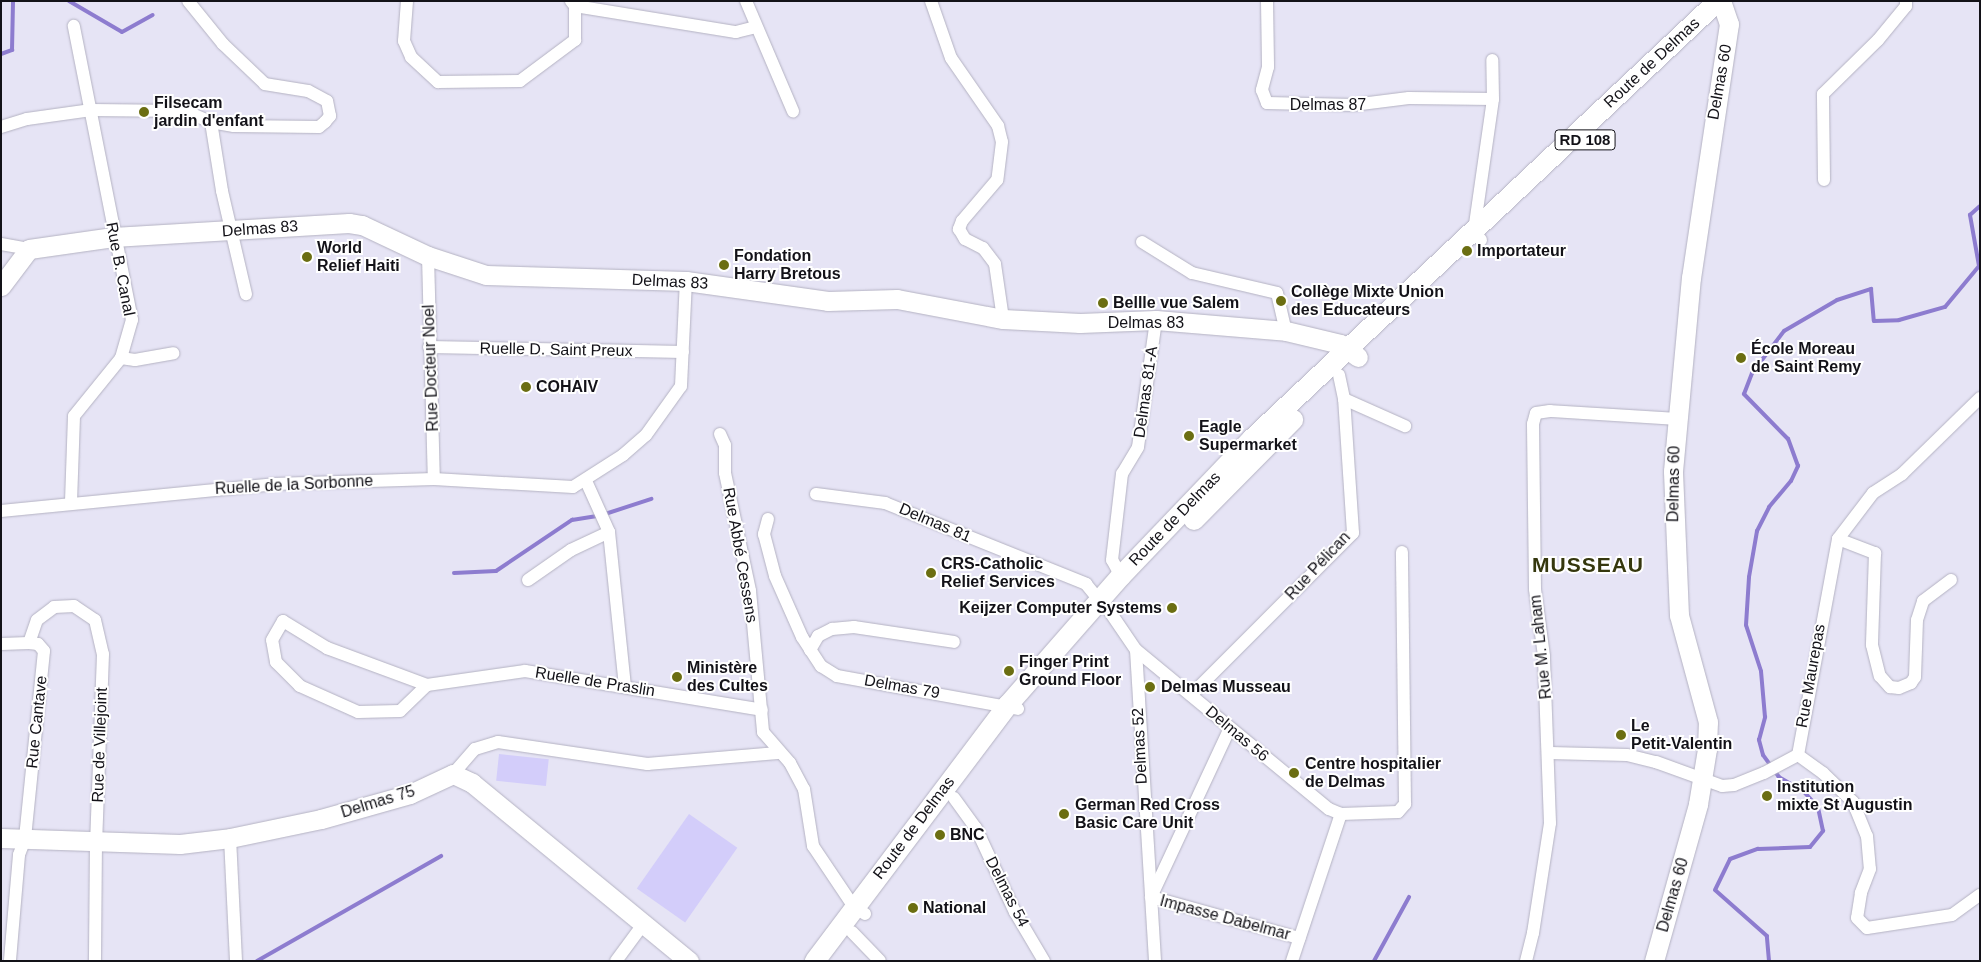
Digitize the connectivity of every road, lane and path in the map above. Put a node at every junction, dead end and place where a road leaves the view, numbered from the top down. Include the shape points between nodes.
1 (188, 1) edge
2 (407, 1) edge
3 (746, 1) edge
4 (931, 1) edge
5 (1267, 1) edge
6 (1724, 3) edge
7 (573, 4) edge
8 (1906, 4) edge
9 (74, 26) dead end
10 (756, 27) junction
11 (1492, 60) dead end
12 (1492, 99) junction
13 (91, 110) junction
14 (793, 111) dead end
15 (211, 122) junction
16 (1, 127) edge
17 (1824, 180) dead end
18 (233, 231) junction
19 (1477, 236) junction
20 (113, 237) junction
21 (1142, 242) dead end
22 (1, 244) edge
23 (29, 250) junction
24 (428, 256) junction
25 (686, 281) junction
26 (1, 286) edge
27 (246, 294) dead end
28 (1004, 319) junction
29 (1156, 320) junction
30 (1286, 331) junction
31 (429, 347) junction
32 (683, 352) junction
33 (173, 353) dead end
34 (1353, 353) junction
35 (121, 358) junction
36 (1339, 375) junction
37 (1344, 398) junction
38 (1980, 398) edge
39 (1676, 419) junction
40 (1406, 426) dead end
41 (720, 434) dead end
42 (434, 479) junction
43 (586, 481) junction
44 (816, 494) dead end
45 (71, 502) junction
46 (1, 511) edge
47 (768, 519) dead end
48 (609, 532) junction
49 (1838, 539) junction
50 (1402, 552) dead end
51 (1121, 576) junction
52 (528, 580) dead end
53 (1951, 580) dead end
54 (1104, 604) junction
55 (954, 642) dead end
56 (29, 643) junction
57 (1, 644) edge
58 (810, 650) junction
59 (1136, 650) junction
60 (428, 685) junction
61 (625, 687) junction
62 (1191, 695) junction
63 (1013, 707) junction
64 (762, 710) junction
65 (1229, 730) junction
66 (778, 753) junction
67 (1550, 754) junction
68 (1798, 755) junction
69 (453, 774) junction
70 (1702, 780) junction
71 (954, 798) junction
72 (1341, 814) junction
73 (1, 838) edge
74 (230, 838) junction
75 (26, 839) junction
76 (96, 841) junction
77 (1980, 895) edge
78 (1151, 897) junction
79 (859, 910) junction
80 (644, 923) junction
81 (852, 932) junction
82 (1300, 938) junction
83 (10, 961) edge
84 (95, 961) edge
85 (236, 961) edge
86 (616, 961) edge
87 (690, 961) edge
88 (815, 961) edge
89 (832, 961) edge
90 (880, 961) edge
91 (1044, 961) edge
92 (1155, 961) edge
93 (1292, 961) edge
94 (1526, 961) edge
95 (1654, 961) edge

1 - 15 street via 223,44 265,84 308,91 327,101 330,116 319,127 234,126
2 - 7 street via 404,41 411,57 438,82 520,81 575,40
3 - 10 street
4 - 28 street via 951,58 998,126 1002,142 997,180 962,221 959,229 961,235 983,248 995,264
5 - 12 street, Delmas 87 via 1268,68 1262,90 1268,103 1353,105 1409,98
6 - 19 main road, Route de Delmas / RD 108
6 - 39 street, Delmas 60 via 1730,24 1727,52 1700,215
7 - 10 street via 736,32
8 - 17 street via 1878,40 1823,94 1826,115
9 - 13 street, Rue B. Canal
10 - 14 street
11 - 12 street
12 - 19 street
13 - 15 street via 185,111
13 - 16 street via 27,119
13 - 20 street, Rue B. Canal
15 - 18 street via 222,191
18 - 20 street, Delmas 83
18 - 24 street, Delmas 83 via 349,223 362,225
18 - 27 street
19 - 34 main road, Route de Delmas / RD 108
20 - 23 street, Delmas 83
20 - 35 street, Rue B. Canal via 132,320
21 - 30 street via 1192,272 1277,293
22 - 23 street
23 - 26 street
24 - 25 street, Delmas 83 via 486,275 507,278
24 - 31 street, Rue Docteur Noel
25 - 28 street, Delmas 83 via 808,299 897,299
25 - 32 street
28 - 29 street, Delmas 83 via 1080,323
29 - 30 street, Delmas 83
29 - 51 street, Delmas 81-A via 1138,447 1122,474 1112,560
30 - 34 street, Delmas 83 via 1340,344
31 - 32 street, Ruelle D. Saint Preux
31 - 42 street, Rue Docteur Noel
32 - 43 street via 681,386 655,425 623,455
33 - 35 street via 135,360
34 - 36 main road, Route de Delmas / RD 108
34 - 51 main road, Route de Delmas / RD 108 via 1252,439
35 - 45 street, Rue B. Canal via 74,416
36 - 37 street, Rue Pélican
36 - 54 main road, Route de Delmas / RD 108
37 - 40 street
37 - 62 street, Rue Pélican via 1353,532
38 - 49 street, Rue Maurepas via 1902,474 1873,493
39 - 67 street, Rue M. Laham via 1550,411 1536,413 1532,424 1535,589 1544,656
39 - 70 street, Delmas 60 via 1673,480 1676,592 1683,637 1708,722
41 - 64 street, Rue Abbé Cessens via 726,445 726,473 750,591
42 - 43 street, Ruelle de la Sorbonne via 560,488
42 - 45 street, Ruelle de la Sorbonne via 274,484
43 - 48 street
44 - 54 street, Delmas 81 via 885,502 1086,584
45 - 46 street, Ruelle de la Sorbonne
47 - 58 street, Delmas 79 via 765,541 775,576
48 - 52 street via 571,550
48 - 61 street
49 - 53 street via 1876,553 1872,646 1880,676 1890,687 1899,688 1911,683 1915,677 1916,620 1922,601
49 - 68 street, Rue Maurepas
50 - 72 street via 1405,804 1398,812
51 - 54 main road, Route de Delmas / RD 108
54 - 59 street, Delmas 56
54 - 63 main road, Route de Delmas / RD 108
55 - 58 street via 854,627 832,629 818,636
56 - 57 street
56 - 75 street, Rue Cantave via 38,644 44,651
56 - 76 street, Rue de Villejoint via 37,620 54,607 74,606 95,620 103,654
58 - 63 street, Delmas 79 via 821,666 837,676
59 - 62 street, Delmas 56
59 - 78 street, Delmas 52
60 - 60 street via 327,648 283,621 272,640 276,662 300,686 358,712 400,711
60 - 61 street, Ruelle de Praslin via 525,671
61 - 64 street, Ruelle de Praslin
62 - 65 street, Delmas 56
63 - 71 main road, Route de Delmas / RD 108
63 - 79 main road, Route de Delmas / RD 108
64 - 66 street, Rue Abbé Cessens via 763,732
65 - 72 street, Delmas 56 via 1329,809
65 - 78 street
66 - 69 street via 647,764 498,742 475,748
66 - 79 street, Rue Abbé Cessens via 790,763 804,789 813,846
67 - 70 street via 1627,756 1656,762
67 - 94 street, Rue M. Laham via 1550,823
68 - 70 street via 1734,785
68 - 77 street via 1824,773 1852,802 1867,836 1870,870 1861,893 1857,918 1867,928 1952,915
69 - 74 street, Delmas 75 via 410,794 321,819
69 - 80 street via 472,783
70 - 95 street, Delmas 60 via 1686,853
71 - 79 main road, Route de Delmas / RD 108
71 - 91 street, Delmas 54 via 976,828 1016,912
72 - 82 street
73 - 75 street, Delmas 75
74 - 76 street, Delmas 75 via 180,844
74 - 85 street
75 - 76 street, Delmas 75
75 - 83 street via 19,855
76 - 84 street, Rue de Villejoint
78 - 82 street, Impasse Dabelmar
78 - 92 street, Delmas 52
79 - 81 main road, Route de Delmas / RD 108
79 - 88 main road, Route de Delmas / RD 108
80 - 86 street
80 - 87 street
81 - 89 main road, Route de Delmas / RD 108
81 - 90 street
82 - 93 street

